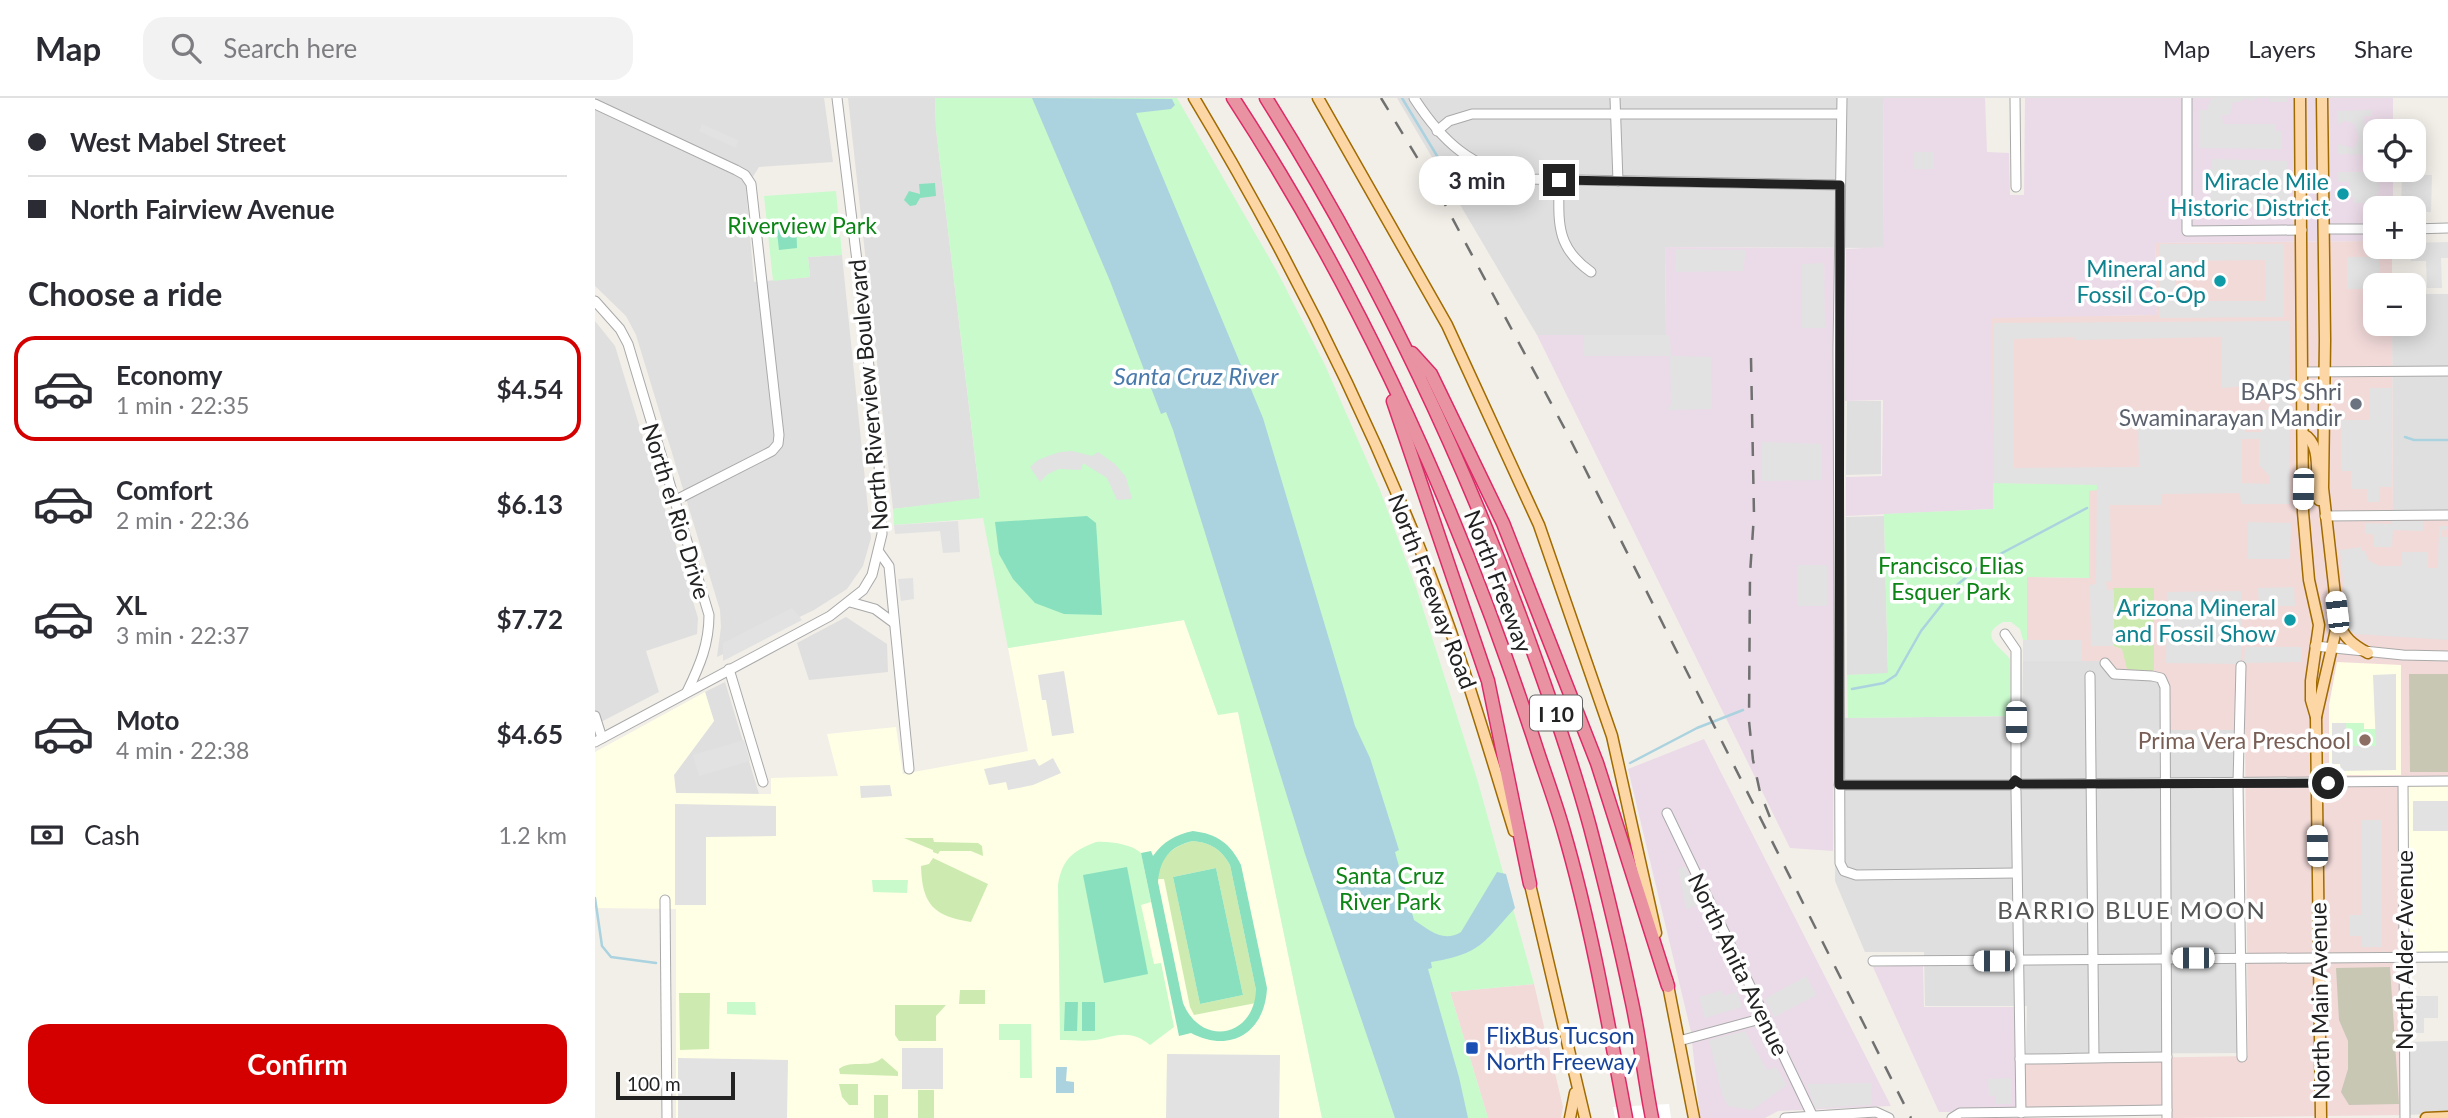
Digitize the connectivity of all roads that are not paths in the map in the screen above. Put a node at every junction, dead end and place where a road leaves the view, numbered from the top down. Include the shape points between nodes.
1 (837, 98) edge
2 (1194, 98) edge
3 (1233, 98) edge
4 (1266, 98) edge
5 (1318, 98) edge
6 (1415, 98) edge
7 (1615, 98) edge
8 (1842, 98) edge
9 (2015, 98) edge
10 (2186, 98) edge
11 (2301, 98) edge
12 (2322, 98) edge
13 (595, 104) edge
14 (1841, 114) junction
15 (1615, 115) junction
16 (1437, 131) junction
17 (1559, 180) junction
18 (1618, 181) junction
19 (1840, 185) junction
20 (2016, 187) dead end
21 (2448, 228) edge
22 (2324, 229) junction
23 (2363, 229) edge
24 (2426, 229) edge
25 (2302, 230) junction
26 (1591, 272) dead end
27 (595, 301) edge
28 (1402, 341) junction
29 (1375, 348) junction
30 (2448, 371) edge
31 (2303, 372) junction
32 (2325, 372) junction
33 (2303, 434) junction
34 (674, 501) junction
35 (2448, 515) edge
36 (2325, 516) junction
37 (879, 552) junction
38 (849, 602) junction
39 (2338, 621) junction
40 (894, 623) junction
41 (2005, 634) dead end
42 (2315, 646) junction
43 (2333, 649) junction
44 (2368, 653) junction
45 (2448, 656) edge
46 (2105, 663) dead end
47 (2241, 666) dead end
48 (729, 669) junction
49 (2090, 676) dead end
50 (687, 692) junction
51 (595, 716) edge
52 (2316, 717) junction
53 (599, 740) edge
54 (909, 769) dead end
55 (2448, 781) edge
56 (764, 782) dead end
57 (2403, 782) junction
58 (2090, 783) junction
59 (2165, 783) junction
60 (2238, 783) junction
61 (2316, 783) junction
62 (1839, 785) junction
63 (2016, 785) junction
64 (1667, 813) dead end
65 (2016, 873) junction
66 (1531, 884) junction
67 (665, 900) dead end
68 (2403, 957) junction
69 (2448, 957) edge
70 (2165, 959) junction
71 (2240, 959) junction
72 (2318, 959) junction
73 (2092, 960) junction
74 (1873, 961) dead end
75 (2018, 961) junction
76 (1668, 986) junction
77 (1764, 1018) junction
78 (1679, 1041) junction
79 (2094, 1057) junction
80 (2167, 1057) junction
81 (2242, 1057) dead end
82 (2020, 1059) junction
83 (1577, 1083) junction
84 (1625, 1112) edge
85 (1651, 1112) edge
86 (2021, 1112) junction
87 (2167, 1114) edge
88 (1812, 1115) junction
89 (1888, 1117) edge
90 (1952, 1117) edge
91 (2448, 1117) edge
92 (667, 1118) edge
93 (1570, 1118) edge
94 (1585, 1118) edge
95 (1694, 1118) edge
96 (1785, 1118) edge
97 (2321, 1118) edge
98 (2405, 1118) edge
99 (2426, 1118) edge

1 - 37 street, North Riverview Boulevard via 877,450
2 - 66 main road, North Freeway Road via 1316,317 1419,545 1462,663
3 - 29 highway, North Freeway / I 10 via 1309,223
4 - 28 highway, North Freeway / I 10
5 - 76 main road via 1447,324 1539,525 1612,736
6 - 16 street
7 - 15 street
8 - 14 street
9 - 20 street
10 - 25 street via 2187,231
11 - 25 main road, North Main Avenue
12 - 22 main road
13 - 34 street via 750,180 778,444
14 - 15 street
14 - 19 street
15 - 16 street via 1472,114 1449,121
15 - 18 street
16 - 17 street via 1497,172
17 - 18 street
17 - 26 street via 1563,241 1569,254
18 - 19 street
19 - 62 street
21 - 24 street
22 - 23 street
22 - 32 main road
25 - 31 main road, North Main Avenue
27 - 34 street, North el Rio Drive via 628,344
28 - 76 highway via 1431,374 1503,523 1597,763
28 - 85 highway, North Freeway / I 10 via 1469,485 1559,723 1632,1000
29 - 66 highway via 1488,681
29 - 84 highway, North Freeway / I 10 via 1443,494 1503,644 1564,832
30 - 32 street
31 - 32 street
31 - 33 main road, North Main Avenue
32 - 36 main road
33 - 36 main road via 2314,445 2316,490
33 - 42 main road, North Main Avenue via 2302,512 2309,583 2319,625
34 - 50 street, North el Rio Drive via 709,615 705,654
35 - 36 street
36 - 39 main road, North Main Avenue
37 - 38 street, North Riverview Boulevard via 863,590
37 - 40 street via 889,566
38 - 40 street via 875,609
38 - 48 street, North Riverview Boulevard
39 - 43 main road, North Main Avenue
39 - 44 main road via 2344,636
40 - 54 street
41 - 63 street via 2016,650
42 - 43 street
42 - 52 main road, North Main Avenue via 2311,701
43 - 44 street
43 - 52 main road, North Main Avenue
44 - 45 street
46 - 59 street via 2114,674 2161,678 2165,687
47 - 60 street
48 - 50 street, North Riverview Boulevard
48 - 56 street
49 - 58 street
50 - 53 street, North Riverview Boulevard
51 - 53 street
52 - 61 main road, North Main Avenue
55 - 57 street
57 - 61 street
57 - 68 street, North Alder Avenue
58 - 59 street
58 - 63 street
58 - 73 street
59 - 60 street
59 - 70 street
60 - 61 street
60 - 71 street
61 - 72 main road, North Main Avenue
62 - 63 street
62 - 65 street via 1840,863 1844,871 1856,875
63 - 65 street
64 - 77 street, North Anita Avenue
65 - 75 street
66 - 83 main road, North Freeway Road
67 - 92 street
68 - 69 street
68 - 72 street
68 - 98 street, North Alder Avenue
70 - 71 street
70 - 73 street
70 - 80 street
71 - 72 street
71 - 81 street
72 - 97 main road, North Main Avenue
73 - 75 street
73 - 79 street
74 - 75 street
75 - 82 street
76 - 78 main road
77 - 78 street
77 - 88 street, North Anita Avenue
78 - 95 main road
79 - 80 street
79 - 82 street
80 - 87 street
82 - 86 street
83 - 93 main road
83 - 94 main road, North Freeway Road
86 - 87 street
86 - 90 street
88 - 89 street via 1876,1112
88 - 96 street
91 - 99 main road

